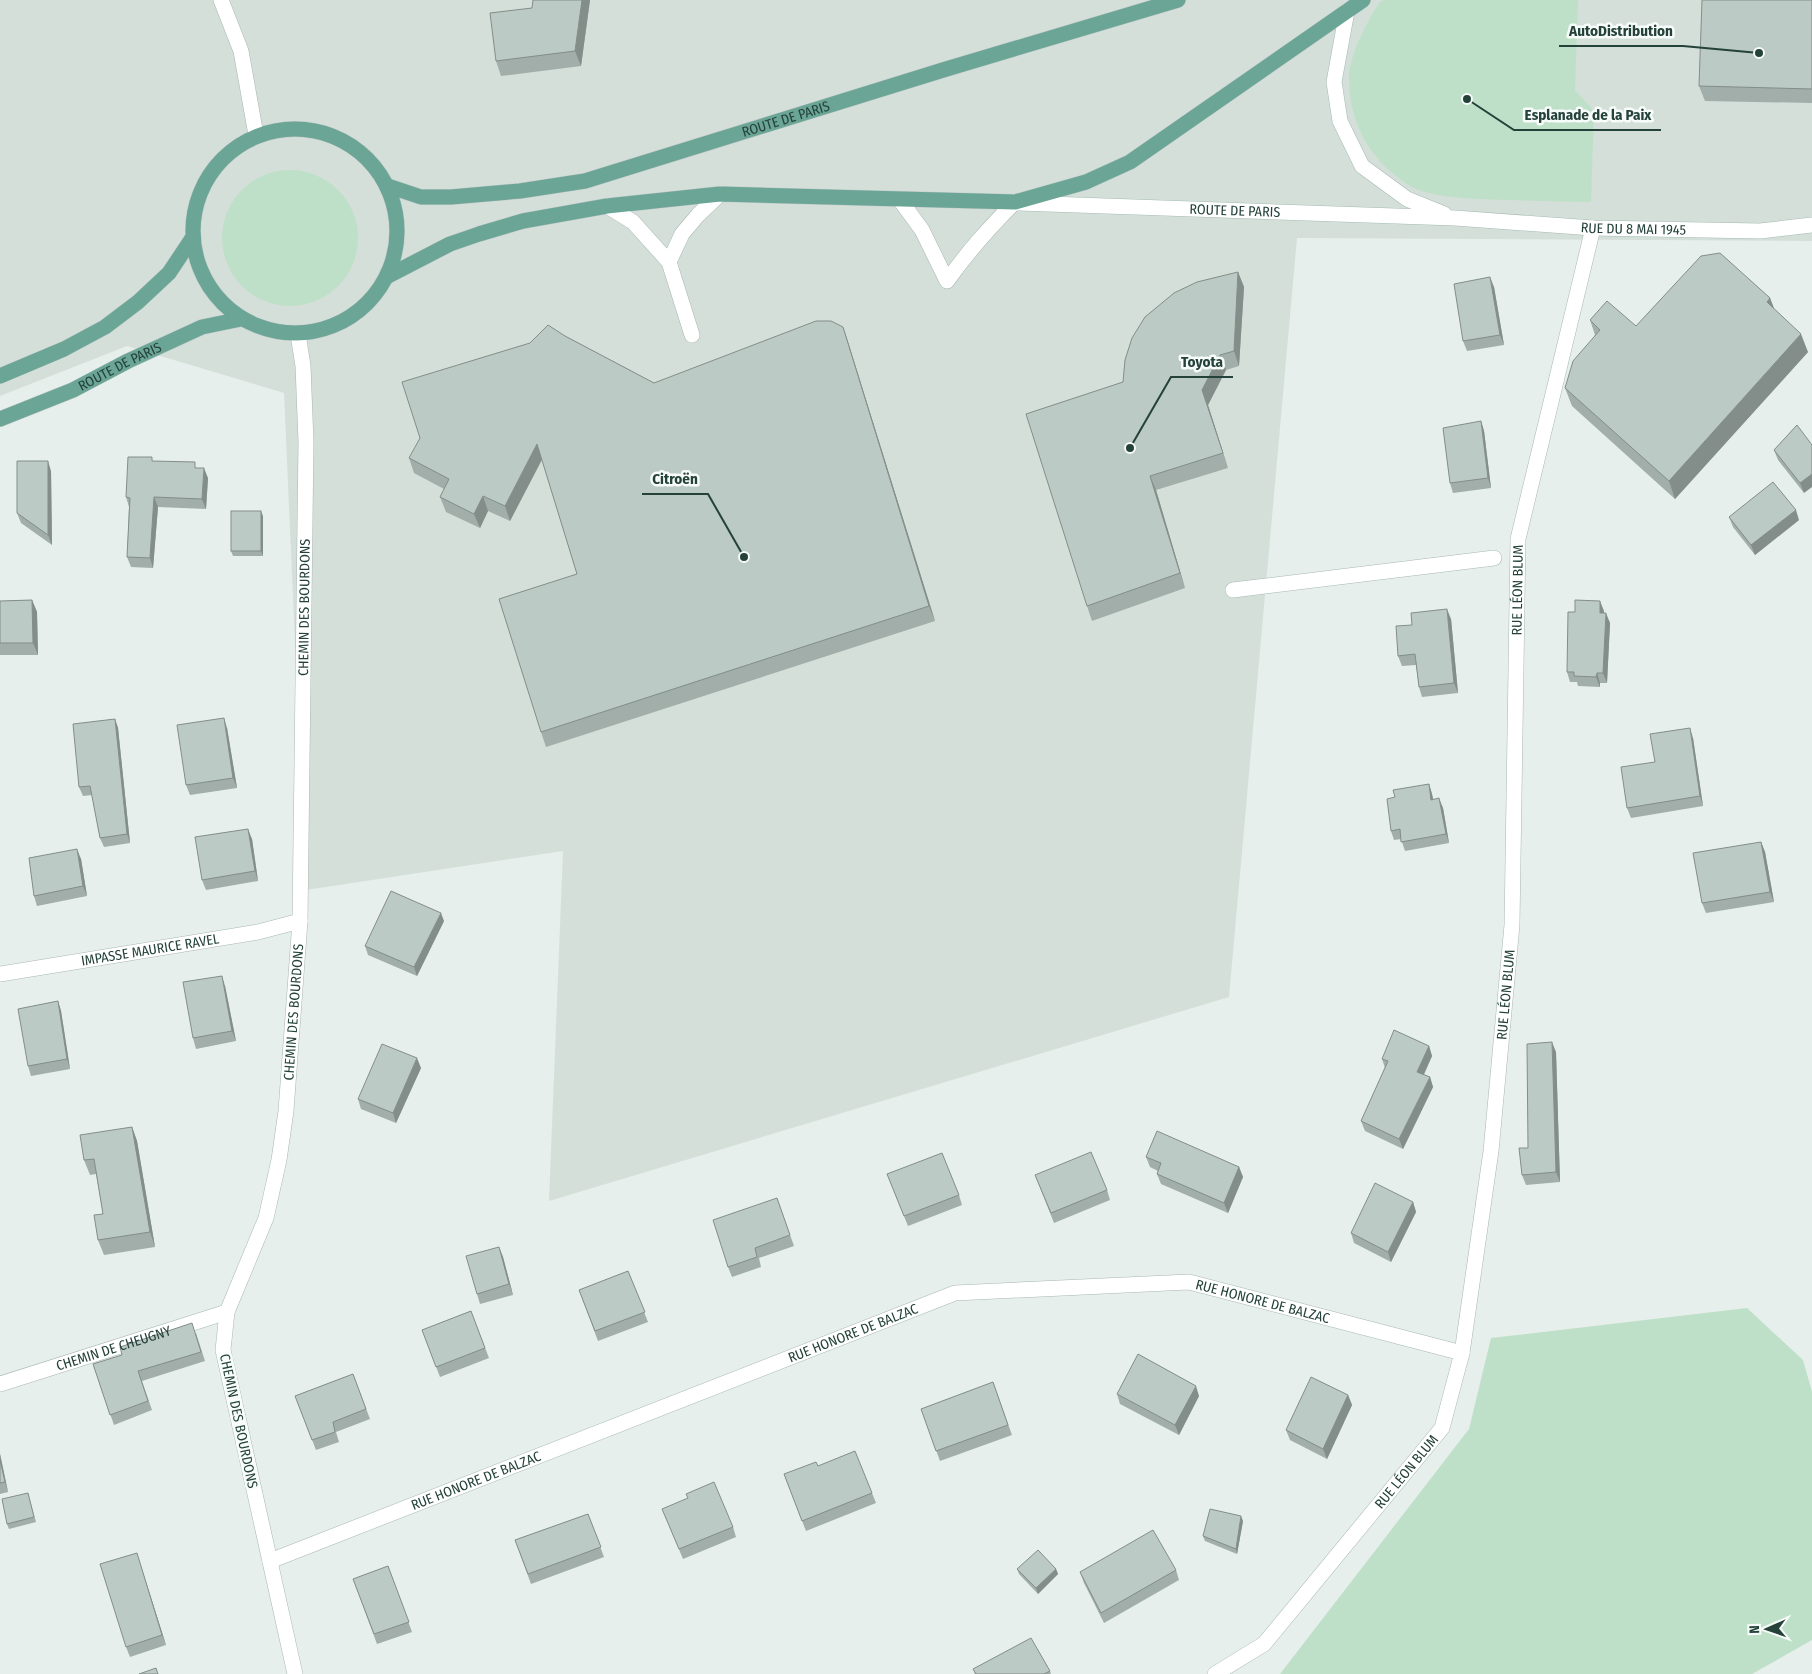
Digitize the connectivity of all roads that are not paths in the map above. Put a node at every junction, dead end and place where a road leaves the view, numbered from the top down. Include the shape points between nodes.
1 (221, 0) edge
2 (1178, 0) edge
3 (1364, 0) edge
4 (1347, 11) junction
5 (256, 135) junction
6 (388, 186) junction
7 (720, 194) junction
8 (900, 200) junction
9 (1015, 202) junction
10 (607, 206) junction
11 (1455, 218) junction
12 (1812, 225) edge
13 (1593, 228) junction
14 (193, 237) junction
15 (669, 262) junction
16 (388, 276) junction
17 (241, 319) junction
18 (298, 334) junction
19 (692, 335) dead end
20 (0, 376) edge
21 (0, 419) edge
22 (1494, 558) dead end
23 (1233, 590) dead end
24 (300, 921) junction
25 (0, 974) edge
26 (227, 1312) junction
27 (1462, 1353) junction
28 (0, 1384) edge
29 (270, 1561) junction
30 (295, 1674) edge
31 (1215, 1674) edge

1 - 5 street via 241,51
2 - 6 main road, ROUTE DE PARIS via 585,181 520,192 452,197 421,197
3 - 4 main road, ROUTE DE PARIS
4 - 9 main road, ROUTE DE PARIS via 1130,162 1086,182
4 - 11 street via 1334,82 1340,121 1362,166 1407,199
5 - 6 main road via 286,128 317,130 346,141 371,160
5 - 14 main road via 229,152 208,176 196,205
6 - 16 main road via 397,216 397,247
7 - 8 main road, ROUTE DE PARIS
7 - 10 main road, ROUTE DE PARIS
7 - 15 street via 682,234
8 - 9 main road, ROUTE DE PARIS
8 - 9 street via 922,230 947,281 968,251
9 - 11 street, ROUTE DE PARIS
10 - 15 street via 633,222
10 - 16 main road, ROUTE DE PARIS via 479,234 450,244
11 - 13 street, RUE DU 8 MAI 1945
12 - 13 street, RUE DU 8 MAI 1945 via 1760,231
13 - 27 street, RUE LÉON BLUM via 1518,539 1512,925 1491,1151
14 - 17 main road via 200,269 217,297
14 - 20 main road via 169,273 105,327 64,350
15 - 19 street
16 - 18 main road via 372,300 351,318 326,329
17 - 18 main road via 269,330
17 - 21 main road, ROUTE DE PARIS via 202,326 73,390
18 - 24 street, CHEMIN DES BOURDONS via 303,366 306,442
22 - 23 street
24 - 25 street, IMPASSE MAURICE RAVEL via 258,932
24 - 26 street, CHEMIN DES BOURDONS via 286,1111 279,1160 266,1218
26 - 28 street, CHEMIN DE CHEUGNY
26 - 29 street, CHEMIN DES BOURDONS via 223,1350
27 - 29 street, RUE HONORE DE BALZAC via 1189,1282 955,1293
27 - 31 street, RUE LÉON BLUM via 1442,1428 1264,1644
29 - 30 street, CHEMIN DES BOURDONS

